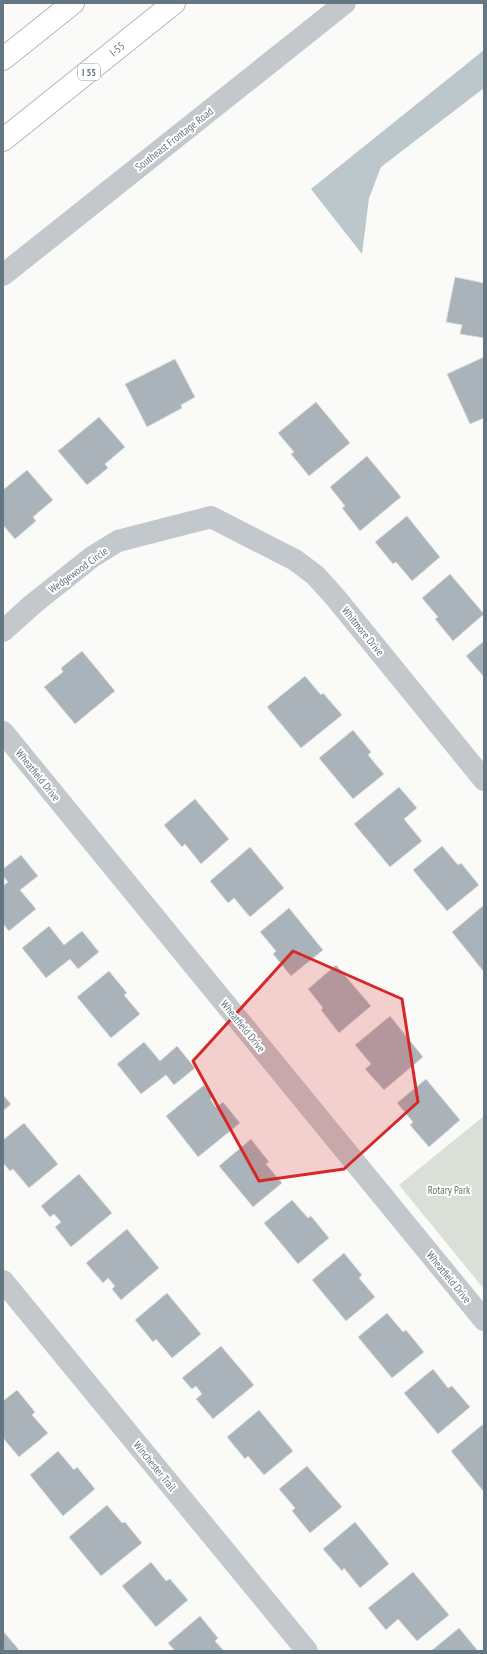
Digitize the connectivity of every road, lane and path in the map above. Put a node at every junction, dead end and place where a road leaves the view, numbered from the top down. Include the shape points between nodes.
1 (73, 3) edge
2 (174, 3) edge
3 (345, 3) edge
4 (3, 59) edge
5 (3, 140) edge
6 (3, 275) edge
7 (211, 517) joint
8 (3, 631) edge
9 (3, 732) edge
10 (484, 780) edge
11 (3, 1281) edge
12 (484, 1320) edge
13 (307, 1651) edge

1 - 4 highway
2 - 5 highway, I-55 / I 55
3 - 6 street, Southeast Frontage Road
7 - 8 street, Wedgewood Circle via 118,541 75,570
7 - 10 street, Whitmore Drive via 295,560 315,575
9 - 12 street, Wheatfield Drive
11 - 13 street, Winchester Trail

